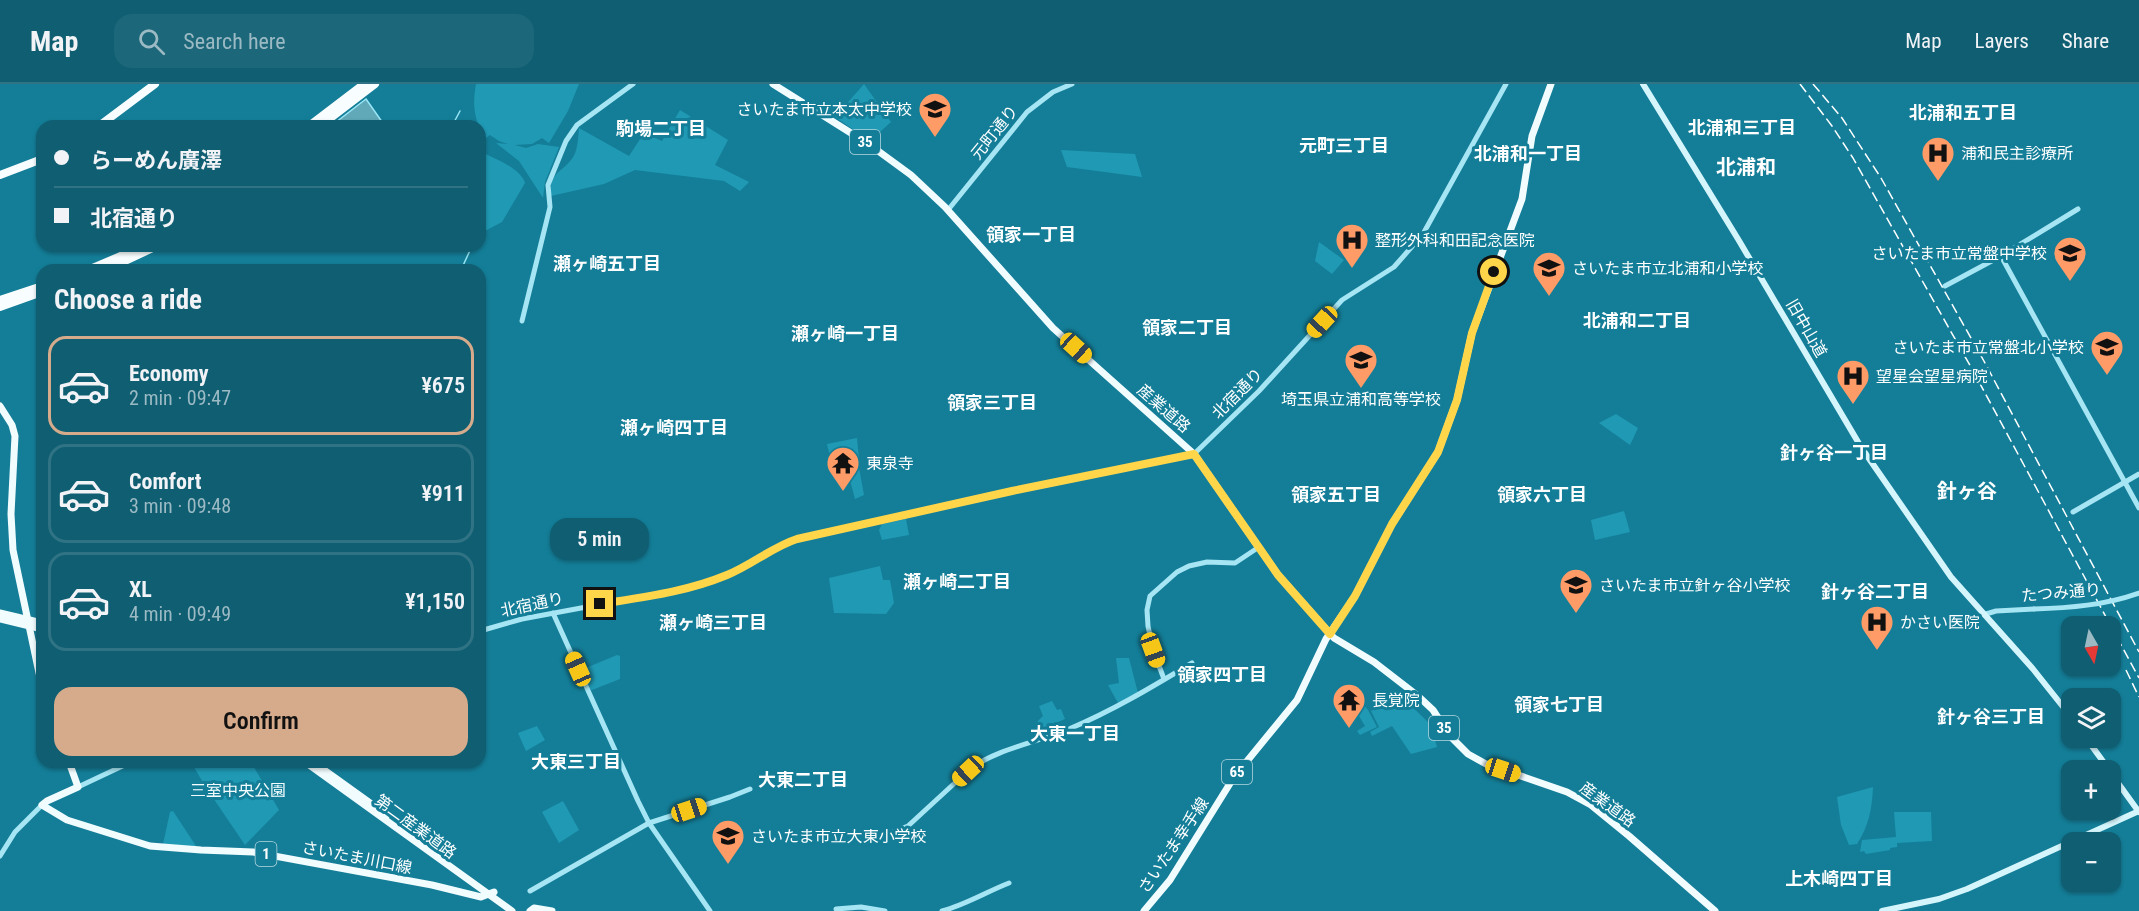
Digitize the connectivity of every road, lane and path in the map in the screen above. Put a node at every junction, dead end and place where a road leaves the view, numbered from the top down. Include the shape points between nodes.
1 (155, 84) edge
2 (364, 84) edge
3 (375, 84) edge
4 (633, 84) edge
5 (773, 84) edge
6 (1072, 84) edge
7 (1506, 84) edge
8 (1551, 84) edge
9 (1643, 84) edge
10 (107, 120) edge
11 (317, 120) edge
12 (328, 120) edge
13 (36, 161) edge
14 (0, 175) edge
15 (2079, 209) dead end
16 (948, 210) junction
17 (131, 252) edge
18 (144, 252) edge
19 (2001, 256) junction
20 (104, 264) edge
21 (119, 264) edge
22 (1945, 286) dead end
23 (36, 288) edge
24 (36, 294) edge
25 (0, 300) edge
26 (0, 307) edge
27 (522, 321) dead end
28 (0, 406) edge
29 (1194, 454) junction
30 (2139, 474) edge
31 (2125, 482) junction
32 (2139, 508) edge
33 (2073, 512) dead end
34 (1259, 547) junction
35 (2139, 593) edge
36 (0, 613) edge
37 (552, 613) junction
38 (1986, 614) junction
39 (0, 619) edge
40 (29, 623) junction
41 (36, 623) edge
42 (36, 626) edge
43 (486, 629) edge
44 (1330, 634) junction
45 (36, 657) edge
46 (1192, 663) dead end
47 (1164, 679) junction
48 (2061, 704) edge
49 (71, 768) edge
50 (118, 768) edge
51 (314, 768) edge
52 (321, 768) edge
53 (2121, 786) edge
54 (78, 787) junction
55 (750, 789) dead end
56 (42, 805) junction
57 (2139, 811) edge
58 (649, 823) junction
59 (869, 842) dead end
60 (0, 856) edge
61 (1009, 883) dead end
62 (530, 891) dead end
63 (492, 893) junction
64 (836, 909) dead end
65 (512, 911) edge
66 (520, 911) edge
67 (530, 911) edge
68 (552, 911) edge
69 (710, 911) edge
70 (885, 911) edge
71 (942, 911) edge
72 (1144, 911) edge
73 (1715, 911) edge
74 (1882, 911) edge

1 - 10 highway
2 - 11 highway
3 - 12 highway
4 - 27 street via 577,125 566,141 548,185 549,209
5 - 16 main road, 産業道路 / 35 via 870,145 911,175
6 - 16 street, 元町通り via 1053,92 1027,112
7 - 29 street, 北宿通り via 1423,234 1408,254 1385,274 1342,300 1259,391
8 - 44 main road, さいたま幸手線 / 65 via 1534,128 1522,198 1472,333 1457,400 1441,445
9 - 38 main road, 旧中山道 via 1863,451 1945,569
13 - 14 highway
15 - 19 street
16 - 29 main road, 産業道路 / 35 via 1053,328
17 - 20 highway
18 - 21 highway
19 - 22 street
19 - 31 street
23 - 25 highway
24 - 26 highway
28 - 40 main road via 15,436 12,536
29 - 34 main road, 産業道路 / 35
29 - 37 street, 北宿通り via 797,539 694,587
30 - 31 street
31 - 32 street
31 - 33 street
34 - 44 main road, 産業道路 / 35 via 1286,585
34 - 47 street via 1235,563 1190,566 1150,596 1148,626
35 - 38 street, たつみ通り, bridge via 2089,606
36 - 40 main road
37 - 43 street, 北宿通り
37 - 58 street
38 - 48 main road, 旧中山道
39 - 40 main road
40 - 41 main road
40 - 42 main road
40 - 45 main road
44 - 72 main road, さいたま幸手線 / 65 via 1297,700 1234,777 1170,880
44 - 73 main road, 産業道路 / 35 via 1410,689 1468,754 1568,792 1591,805
46 - 47 street
47 - 59 street via 1067,730 980,761 908,826
49 - 54 main road
50 - 54 street
51 - 63 main road, 第二産業道路
52 - 63 main road, 第二産業道路
53 - 57 main road
54 - 56 main road
55 - 58 street
56 - 60 street via 15,832
56 - 63 main road, さいたま川口線 / 1 via 67,820 150,846 253,852 481,897
57 - 74 main road via 1964,891
58 - 62 street
58 - 69 street
61 - 71 street
63 - 65 main road, 第二産業道路
63 - 66 main road, 第二産業道路
64 - 70 street via 861,907
67 - 68 main road

